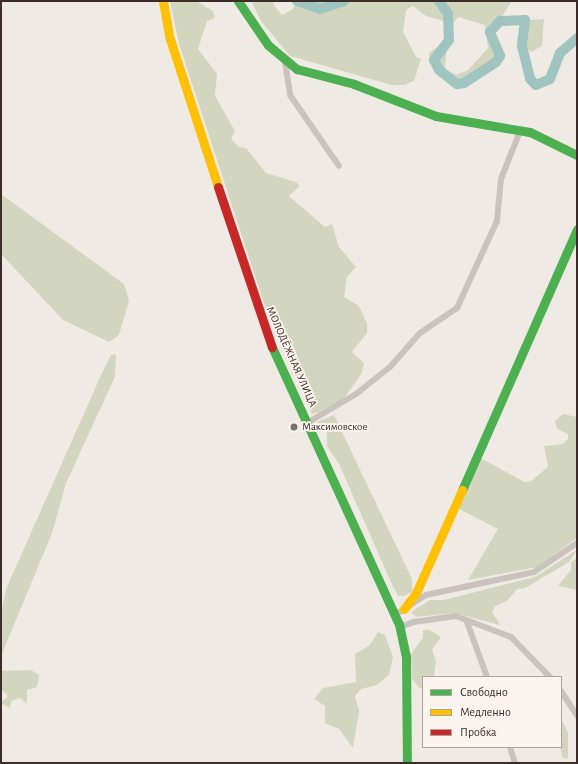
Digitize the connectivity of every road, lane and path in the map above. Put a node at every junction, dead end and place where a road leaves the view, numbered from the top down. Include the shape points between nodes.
1 (163, 1) edge
2 (238, 1) edge
3 (285, 62) junction
4 (520, 131) junction
5 (577, 155) edge
6 (339, 166) dead end
7 (577, 229) edge
8 (307, 422) junction
9 (577, 543) edge
10 (404, 609) junction
11 (395, 615) junction
12 (467, 622) junction
13 (400, 627) junction
14 (487, 676) edge
15 (549, 676) edge
16 (562, 693) edge
17 (577, 716) edge
18 (510, 748) edge
19 (407, 763) edge
20 (515, 763) edge

1 - 8 main road, МОЛОДЁЖНАЯ УЛИЦА via 170,40 261,320
2 - 3 main road via 268,45
3 - 4 main road via 297,69 354,84 383,98 436,116
3 - 6 street via 290,94
4 - 5 main road via 530,132
4 - 8 street via 501,179 497,221 457,308 420,333 390,367 356,394
7 - 10 main road via 416,593
8 - 11 main road, МОЛОДЁЖНАЯ УЛИЦА
9 - 10 street via 534,572 426,595
10 - 11 street
11 - 13 main road, МОЛОДЁЖНАЯ УЛИЦА
12 - 13 street via 456,616 441,616
12 - 14 street
12 - 15 street via 511,637
13 - 19 main road, МОЛОДЁЖНАЯ УЛИЦА via 406,657
16 - 17 street
18 - 20 street

